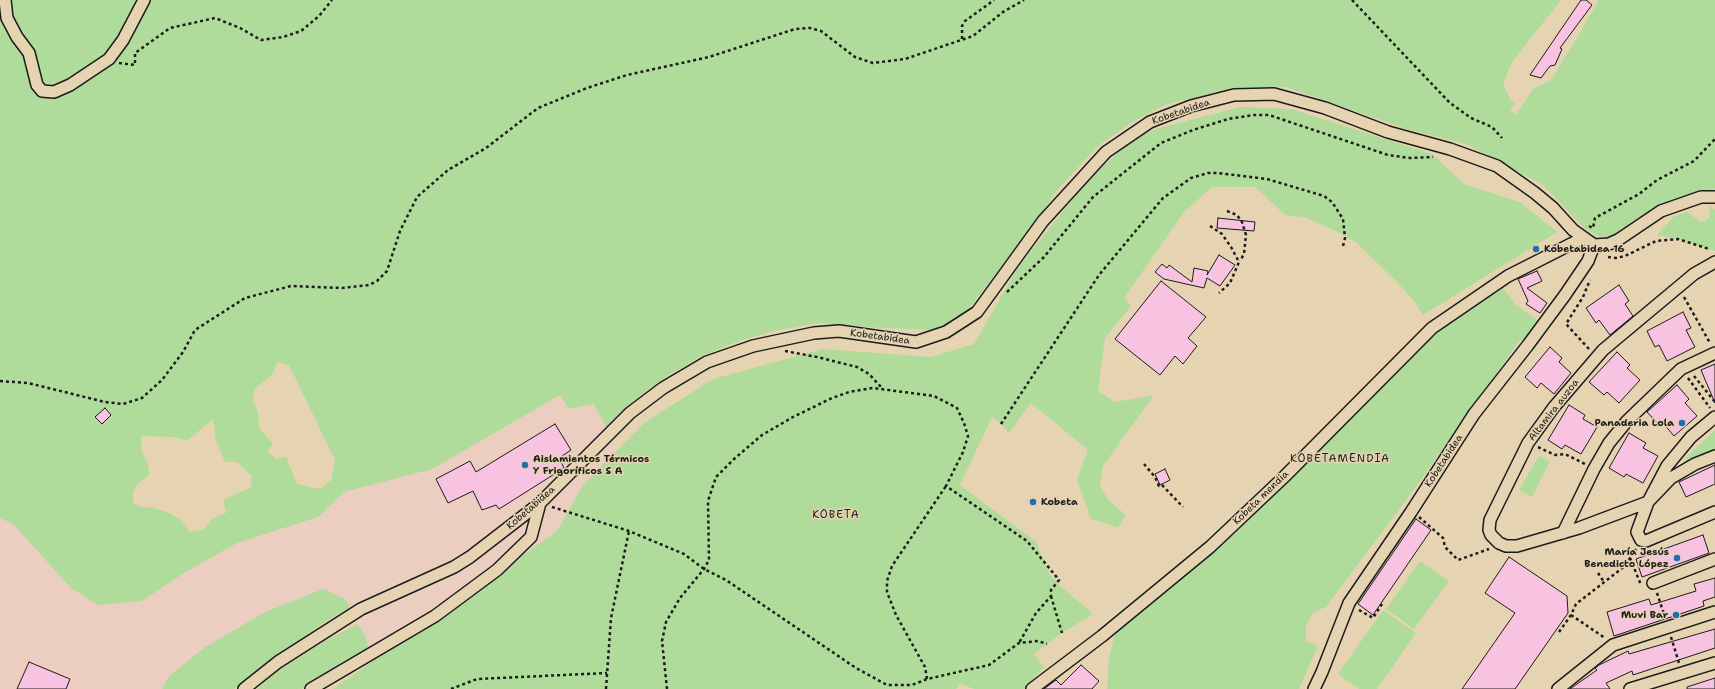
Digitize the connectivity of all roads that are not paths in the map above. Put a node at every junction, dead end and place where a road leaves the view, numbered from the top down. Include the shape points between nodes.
1 (5, 0) edge
2 (144, 0) edge
3 (1715, 197) edge
4 (1583, 238) junction
5 (1594, 245) junction
6 (1715, 262) edge
7 (1713, 350) edge
8 (1714, 414) edge
9 (1715, 456) edge
10 (1648, 502) junction
11 (540, 503) junction
12 (1715, 512) edge
13 (1563, 533) junction
14 (1715, 559) edge
15 (1653, 583) road end
16 (1715, 612) edge
17 (1715, 662) edge
18 (244, 689) edge
19 (311, 689) edge
20 (1032, 689) edge
21 (1314, 689) edge
22 (1558, 689) edge
23 (1630, 689) edge

1 - 2 street via 8,18 28,53 38,85 42,91 54,92 70,85 109,59 123,40
3 - 5 street via 1701,197 1661,211 1618,240 1609,244
4 - 5 street, Kobetabidea
4 - 11 street, Kobetabidea via 1535,193 1496,166 1450,149 1388,132 1325,108 1274,94 1234,95 1191,106 1150,122 1106,152 1044,221 976,312 946,332 916,342 839,331 814,333 753,346 708,362 663,388 630,413
4 - 20 street, Kobeta mendia via 1508,276 1432,328 1210,547 1102,636
5 - 21 street, Kobetabidea via 1588,260 1565,295 1474,414 1349,603
6 - 13 street, Altamira auzoa via 1694,274 1603,350 1554,406 1528,443 1490,520 1489,530 1499,543 1506,546 1517,546
7 - 13 street via 1684,368 1627,422 1594,469
8 - 10 street, Altamira auzoa via 1667,466
9 - 10 street, Altamira auzoa via 1694,464 1671,478
10 - 12 street, Altamira auzoa via 1637,532 1641,540
10 - 13 street, Altamira auzoa
11 - 18 street, Kobetabidea via 490,543 454,567 361,609 278,662
11 - 19 street via 531,537 497,570 435,616
14 - 15 street
16 - 22 street via 1613,644
17 - 23 street

